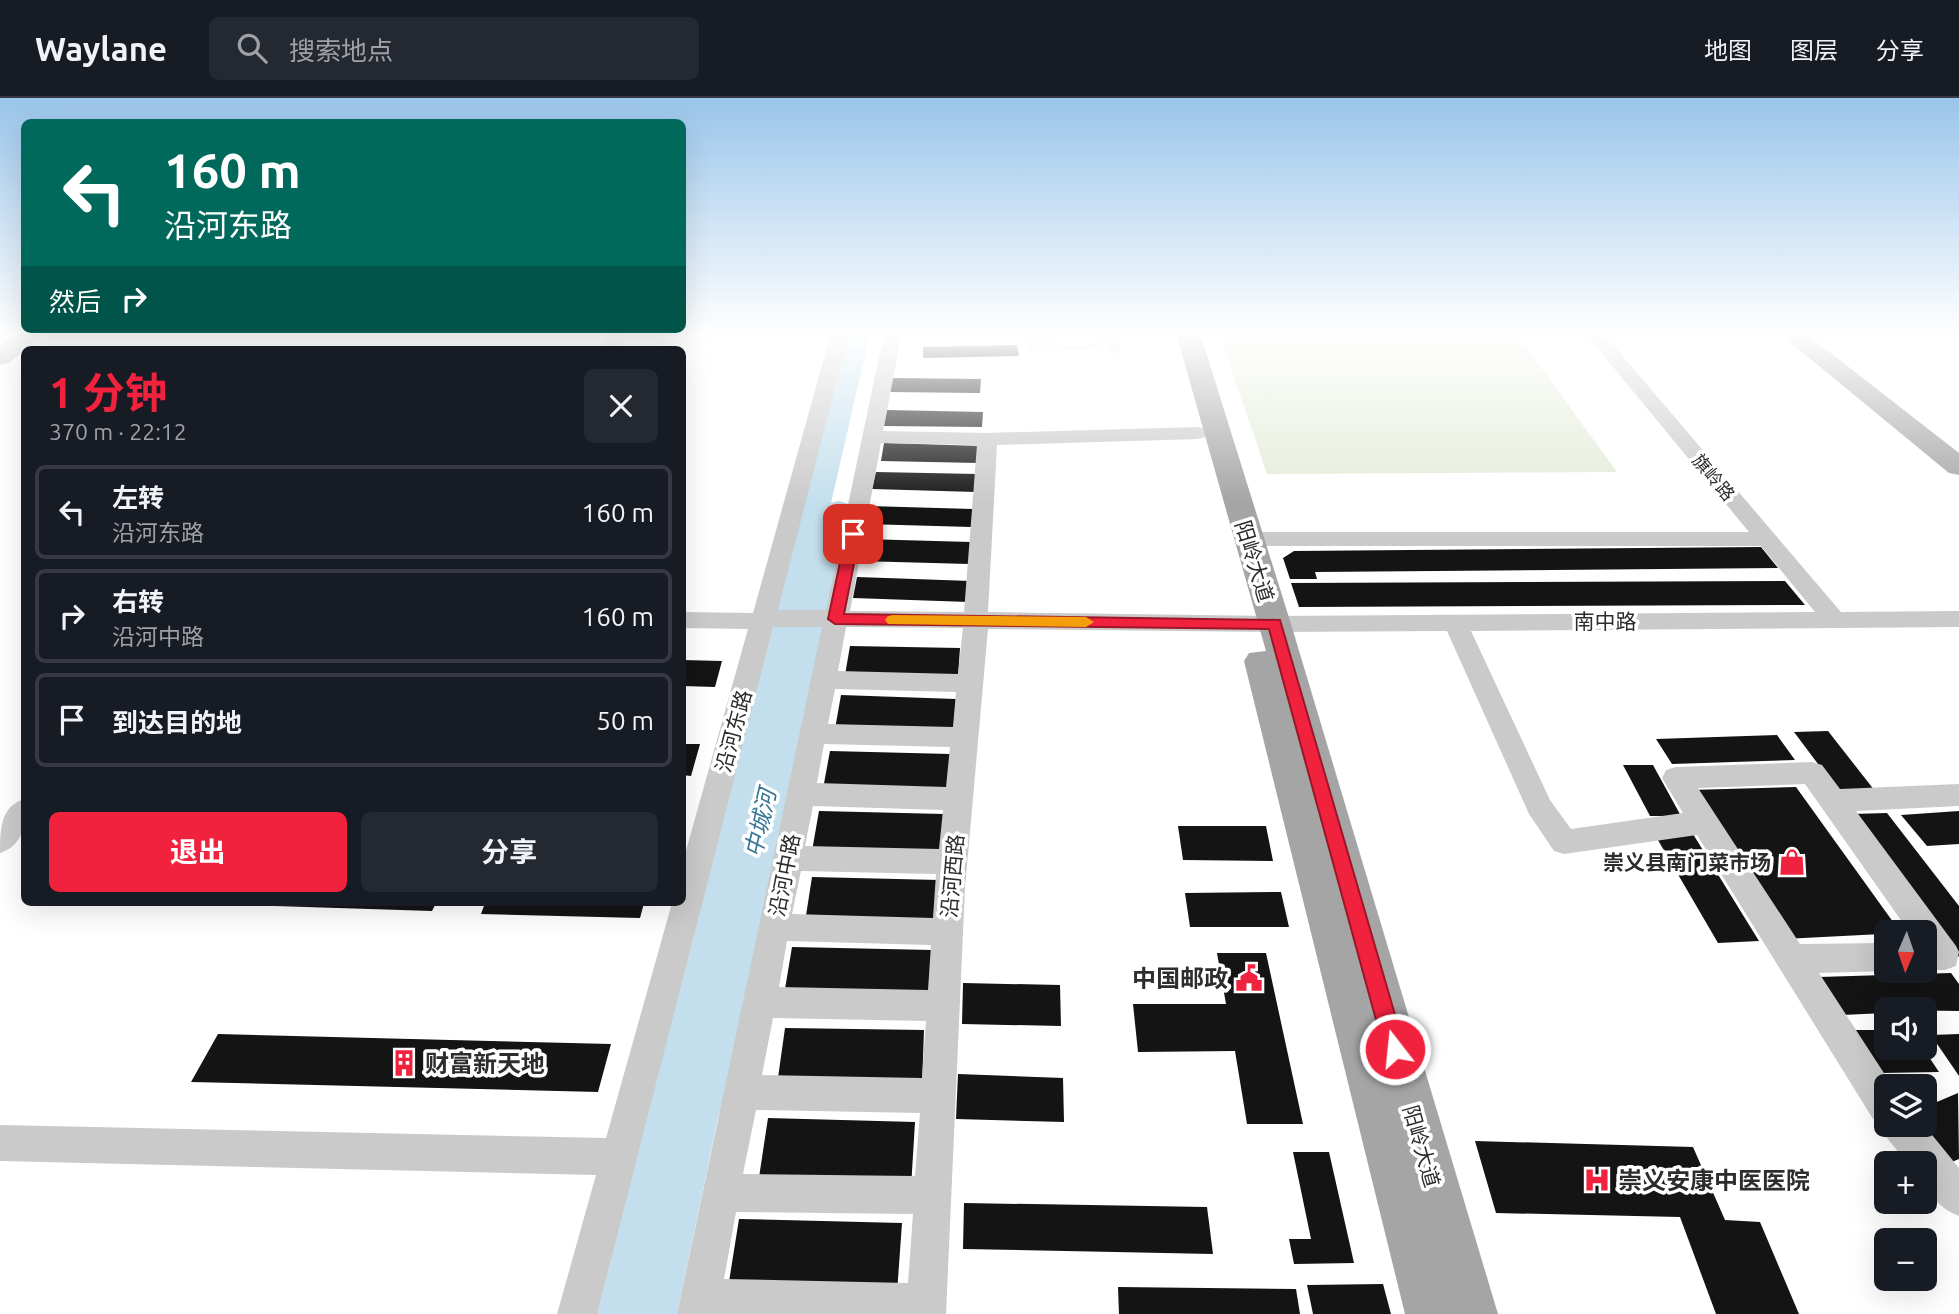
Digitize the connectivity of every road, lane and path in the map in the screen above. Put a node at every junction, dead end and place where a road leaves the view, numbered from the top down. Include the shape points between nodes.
1 (826, 390) edge
2 (883, 390) edge
3 (1186, 390) edge
4 (1205, 390) edge
5 (1641, 390) edge
6 (1862, 390) edge
7 (1880, 390) edge
8 (1198, 433) junction
9 (874, 437) junction
10 (987, 439) junction
11 (1959, 450) edge
12 (1959, 467) edge
13 (1248, 539) junction
14 (1766, 539) junction
15 (1959, 618) edge
16 (770, 619) junction
17 (829, 619) junction
18 (686, 620) edge
19 (1835, 620) junction
20 (975, 622) junction
21 (1455, 622) junction
22 (1263, 624) junction
23 (823, 680) junction
24 (970, 683) junction
25 (812, 734) junction
26 (964, 737) junction
27 (800, 794) junction
28 (1959, 795) edge
29 (958, 799) junction
30 (1833, 801) junction
31 (21, 814) edge
32 (1704, 822) junction
33 (0, 841) edge
34 (788, 858) junction
35 (953, 862) junction
36 (1919, 920) edge
37 (774, 927) junction
38 (948, 932) junction
39 (1937, 945) edge
40 (1937, 956) edge
41 (1874, 957) edge
42 (1792, 959) junction
43 (759, 1002) junction
44 (943, 1006) junction
45 (1874, 1088) edge
46 (741, 1092) junction
47 (938, 1096) junction
48 (1910, 1137) edge
49 (0, 1143) edge
50 (619, 1157) junction
51 (721, 1193) junction
52 (933, 1195) junction
53 (1959, 1198) edge
54 (699, 1307) edge
55 (926, 1308) edge
56 (576, 1314) edge
57 (1432, 1314) edge
58 (1471, 1314) edge

1 - 16 street, 沿河东路
2 - 9 street, 沿河中路
3 - 8 main road, 阳岭大道
4 - 13 main road, 阳岭大道
5 - 14 street, 旗岭路
6 - 12 main road
7 - 11 main road
8 - 10 street
8 - 22 main road, 阳岭大道
9 - 10 street
9 - 17 street, 沿河中路
10 - 20 street, 沿河西路
13 - 14 street
13 - 22 main road, 阳岭大道
14 - 19 street, 旗岭路
15 - 19 street, 南中路
16 - 17 street
16 - 18 street
16 - 50 street, 沿河东路
17 - 20 street
17 - 23 street, 沿河中路
19 - 21 street, 南中路
20 - 22 street
20 - 24 street, 沿河西路
21 - 22 street, 南中路
21 - 32 street via 1539,806 1564,842
22 - 57 main road, 阳岭大道
22 - 58 main road, 阳岭大道
23 - 24 street
23 - 25 street, 沿河中路
24 - 26 street, 沿河西路
25 - 26 street
25 - 27 street, 沿河中路
26 - 29 street, 沿河西路
27 - 29 street
27 - 34 street, 沿河中路
28 - 30 street
29 - 35 street, 沿河西路
30 - 32 street via 1812,773 1676,778
30 - 36 street
31 - 33 street
32 - 42 street
34 - 35 street
34 - 37 street, 沿河中路
35 - 38 street, 沿河西路
37 - 38 street
37 - 43 street, 沿河中路
38 - 44 street, 沿河西路
39 - 40 street via 1945,956
41 - 42 street
42 - 45 street
43 - 44 street
43 - 46 street, 沿河中路
44 - 47 street, 沿河西路
46 - 47 street
46 - 51 street, 沿河中路
47 - 52 street, 沿河西路
48 - 53 street
49 - 50 street
50 - 56 street, 沿河东路
51 - 52 street
51 - 54 street, 沿河中路
52 - 55 street, 沿河西路
54 - 55 street

